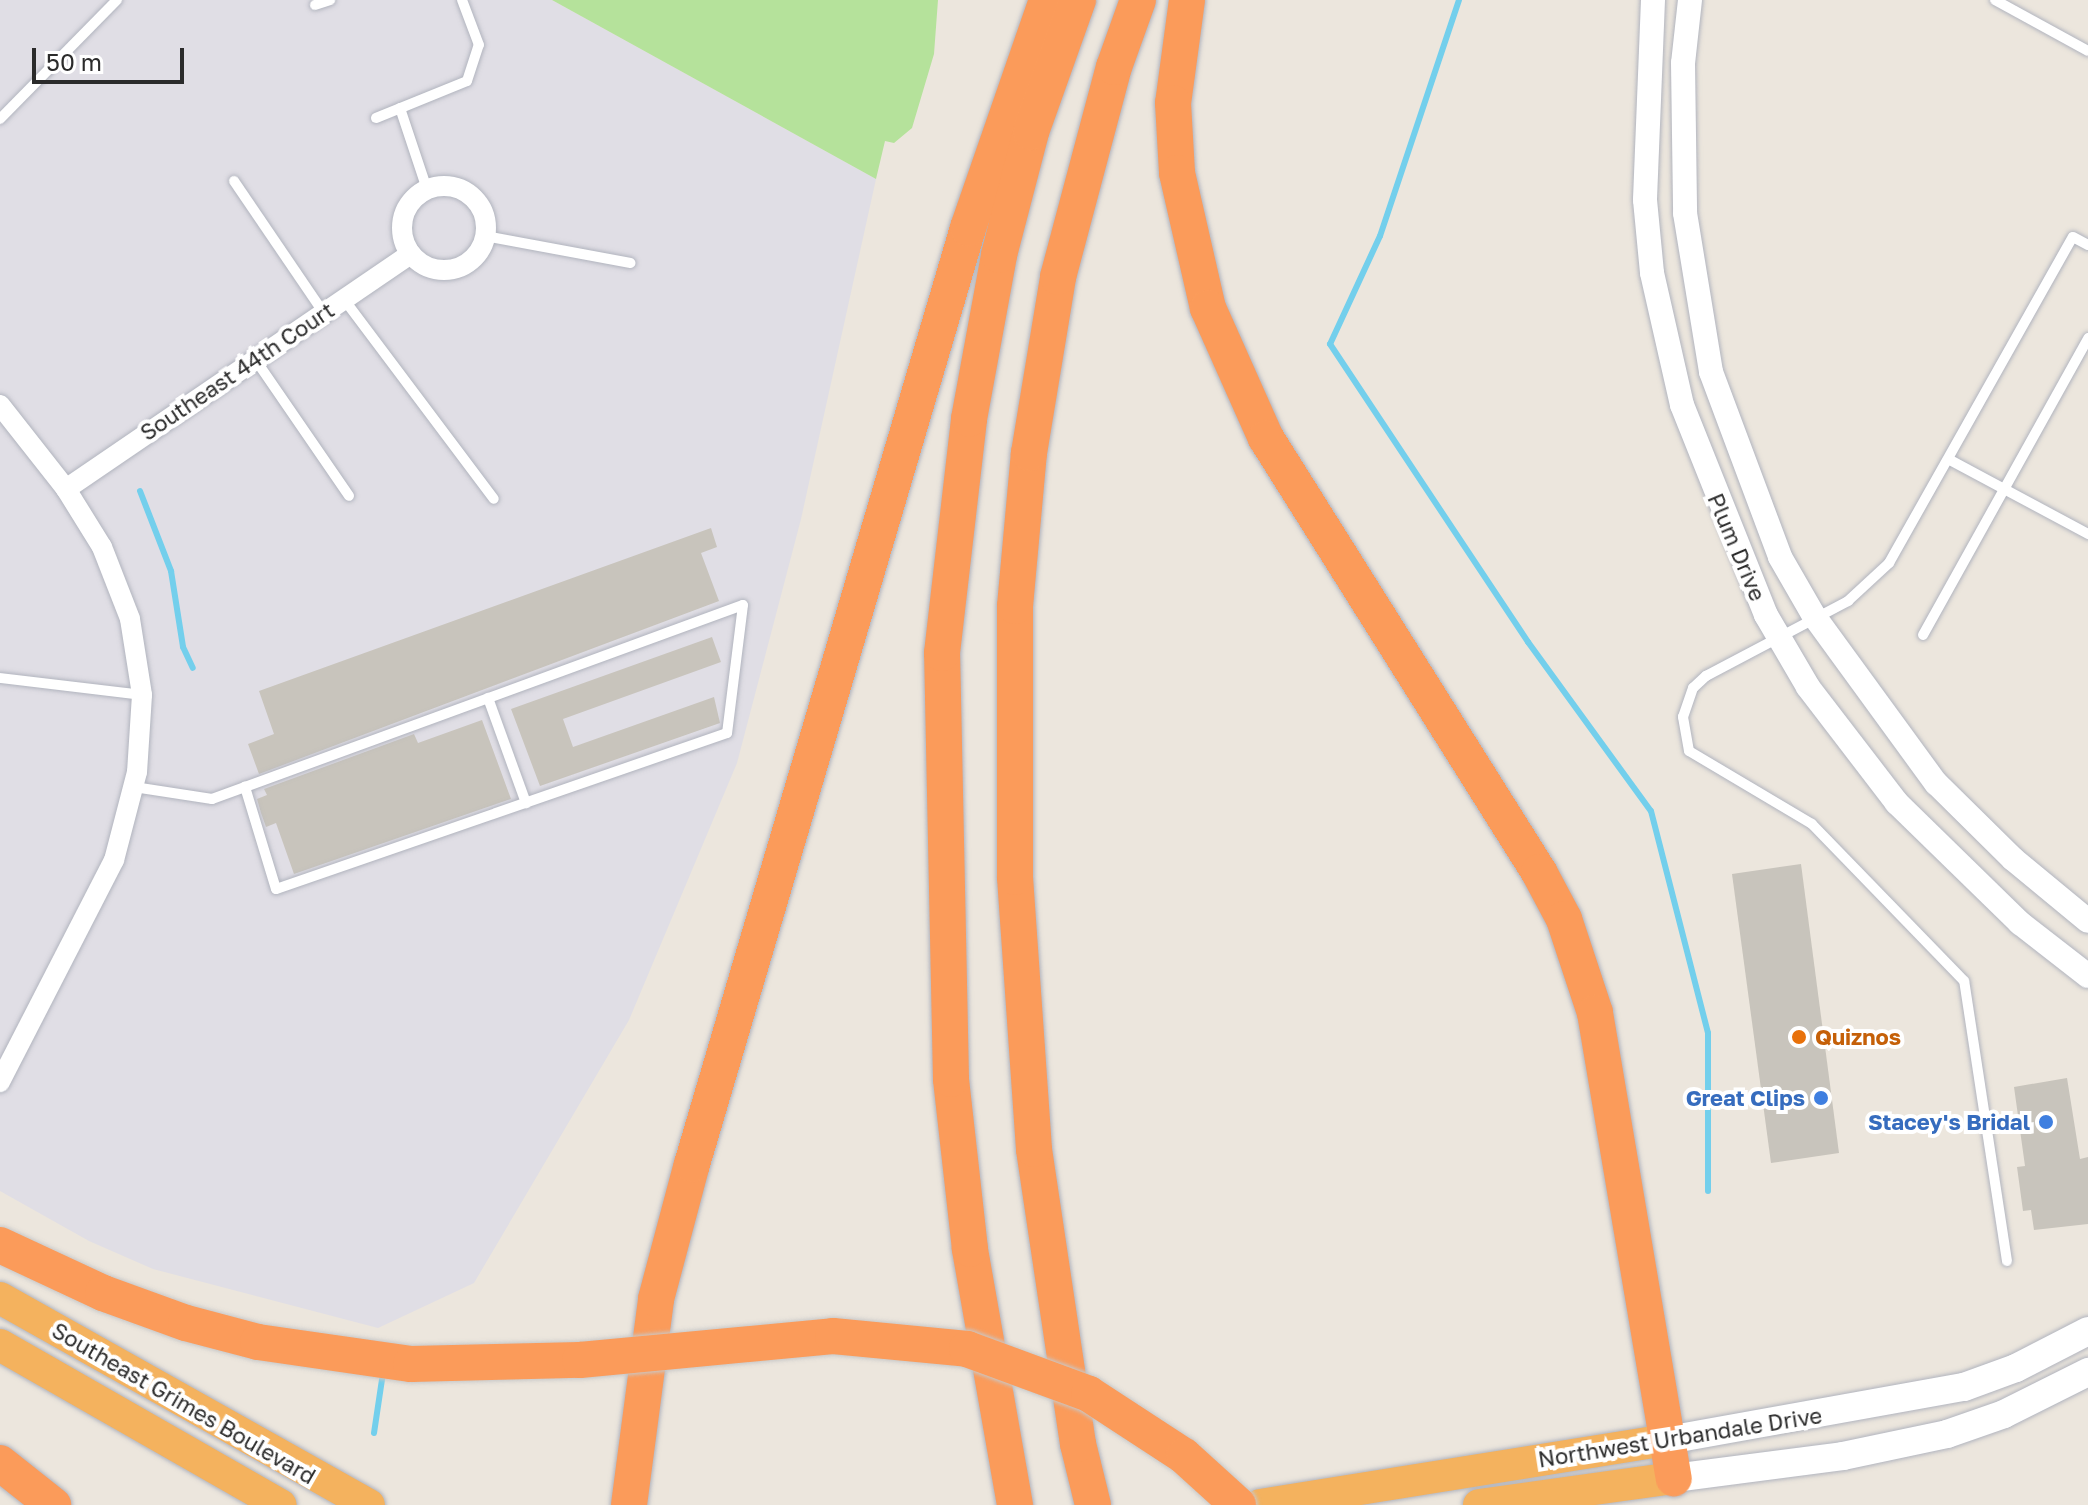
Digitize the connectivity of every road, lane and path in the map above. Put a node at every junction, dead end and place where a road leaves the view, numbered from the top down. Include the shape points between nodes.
1 (117, 0) edge
2 (330, 0) edge
3 (462, 0) edge
4 (1047, 0) edge
5 (1078, 0) edge
6 (1138, 0) edge
7 (1187, 0) edge
8 (1653, 0) edge
9 (1690, 0) edge
10 (1995, 0) edge
11 (315, 5) dead end
12 (2088, 51) edge
13 (400, 108) junction
14 (376, 118) dead end
15 (0, 119) edge
16 (234, 181) dead end
17 (427, 189) junction
18 (485, 236) junction
19 (2088, 245) edge
20 (410, 254) junction
21 (631, 263) dead end
22 (343, 298) junction
23 (323, 312) junction
24 (2088, 338) edge
25 (255, 359) junction
26 (0, 405) edge
27 (1950, 460) junction
28 (66, 489) junction
29 (2004, 489) junction
30 (349, 496) dead end
31 (494, 499) dead end
32 (2088, 534) edge
33 (1814, 616) junction
34 (1923, 635) dead end
35 (1777, 637) junction
36 (0, 678) edge
37 (142, 695) junction
38 (488, 698) junction
39 (134, 787) junction
40 (245, 787) junction
41 (526, 803) junction
42 (2088, 921) edge
43 (2088, 976) edge
44 (0, 1082) edge
45 (0, 1245) edge
46 (2007, 1261) dead end
47 (0, 1298) edge
48 (2088, 1331) edge
49 (0, 1345) edge
50 (2088, 1372) edge
51 (1668, 1440) junction
52 (0, 1463) edge
53 (1674, 1478) junction
54 (53, 1505) edge
55 (281, 1505) edge
56 (369, 1505) edge
57 (629, 1505) edge
58 (1015, 1505) edge
59 (1093, 1505) edge
60 (1238, 1505) edge
61 (1260, 1505) edge
62 (1479, 1505) edge

1 - 15 lane
2 - 11 lane
3 - 13 lane via 479,45 473,72 455,88
4 - 57 highway via 968,228 692,1164 656,1299
5 - 58 highway via 1031,132 999,255 969,419 942,653 951,1079 970,1249
6 - 59 highway via 1114,67 1058,277 1029,453 1015,606 1015,877 1033,1134 1078,1444
7 - 51 highway via 1173,103 1176,159 1189,241 1208,308 1266,438 1564,919 1595,1013
8 - 35 street, Plum Drive via 1645,200 1652,273 1682,405
9 - 33 street, Plum Drive via 1683,63 1685,213 1711,372 1767,528
10 - 12 lane
13 - 14 lane
13 - 17 lane
16 - 23 lane
17 - 18 street via 449,187 470,196 484,214
17 - 20 street via 403,217 402,236
18 - 20 street via 472,260 459,268 432,270
18 - 21 lane
19 - 27 lane via 2073,237
20 - 22 street, Southeast 44th Court
22 - 23 street, Southeast 44th Court
22 - 31 lane
23 - 25 street, Southeast 44th Court
24 - 29 lane
25 - 28 street, Southeast 44th Court
25 - 30 lane
26 - 28 street
27 - 29 lane
27 - 33 lane via 1889,563 1848,601
28 - 37 street via 118,582 130,619
29 - 32 lane
29 - 34 lane
33 - 35 lane
33 - 42 street, Plum Drive via 1936,783 2013,859
35 - 43 street, Plum Drive via 1808,687 1897,803 2010,914
35 - 46 lane via 1693,688 1683,717 1684,741 1699,758 1812,824 1964,981
36 - 37 lane
37 - 39 street
38 - 40 lane
38 - 41 lane
38 - 41 lane via 743,605 727,733
39 - 40 lane via 212,799
39 - 44 street via 114,860
40 - 41 lane via 276,889
45 - 60 highway, bridge via 103,1293 186,1323 258,1342 411,1364 580,1360 833,1336 967,1349 1089,1394 1153,1433
47 - 56 highway, Southeast Grimes Boulevard
48 - 51 main road, Northwest Urbandale Drive via 2016,1368 1952,1390
49 - 55 highway, Southeast Grimes Boulevard
50 - 53 main road, Northwest Urbandale Drive via 2004,1414 1947,1434 1857,1453
51 - 53 highway
51 - 61 highway, Northwest Urbandale Drive
52 - 54 highway
53 - 62 highway, Northwest Urbandale Drive

